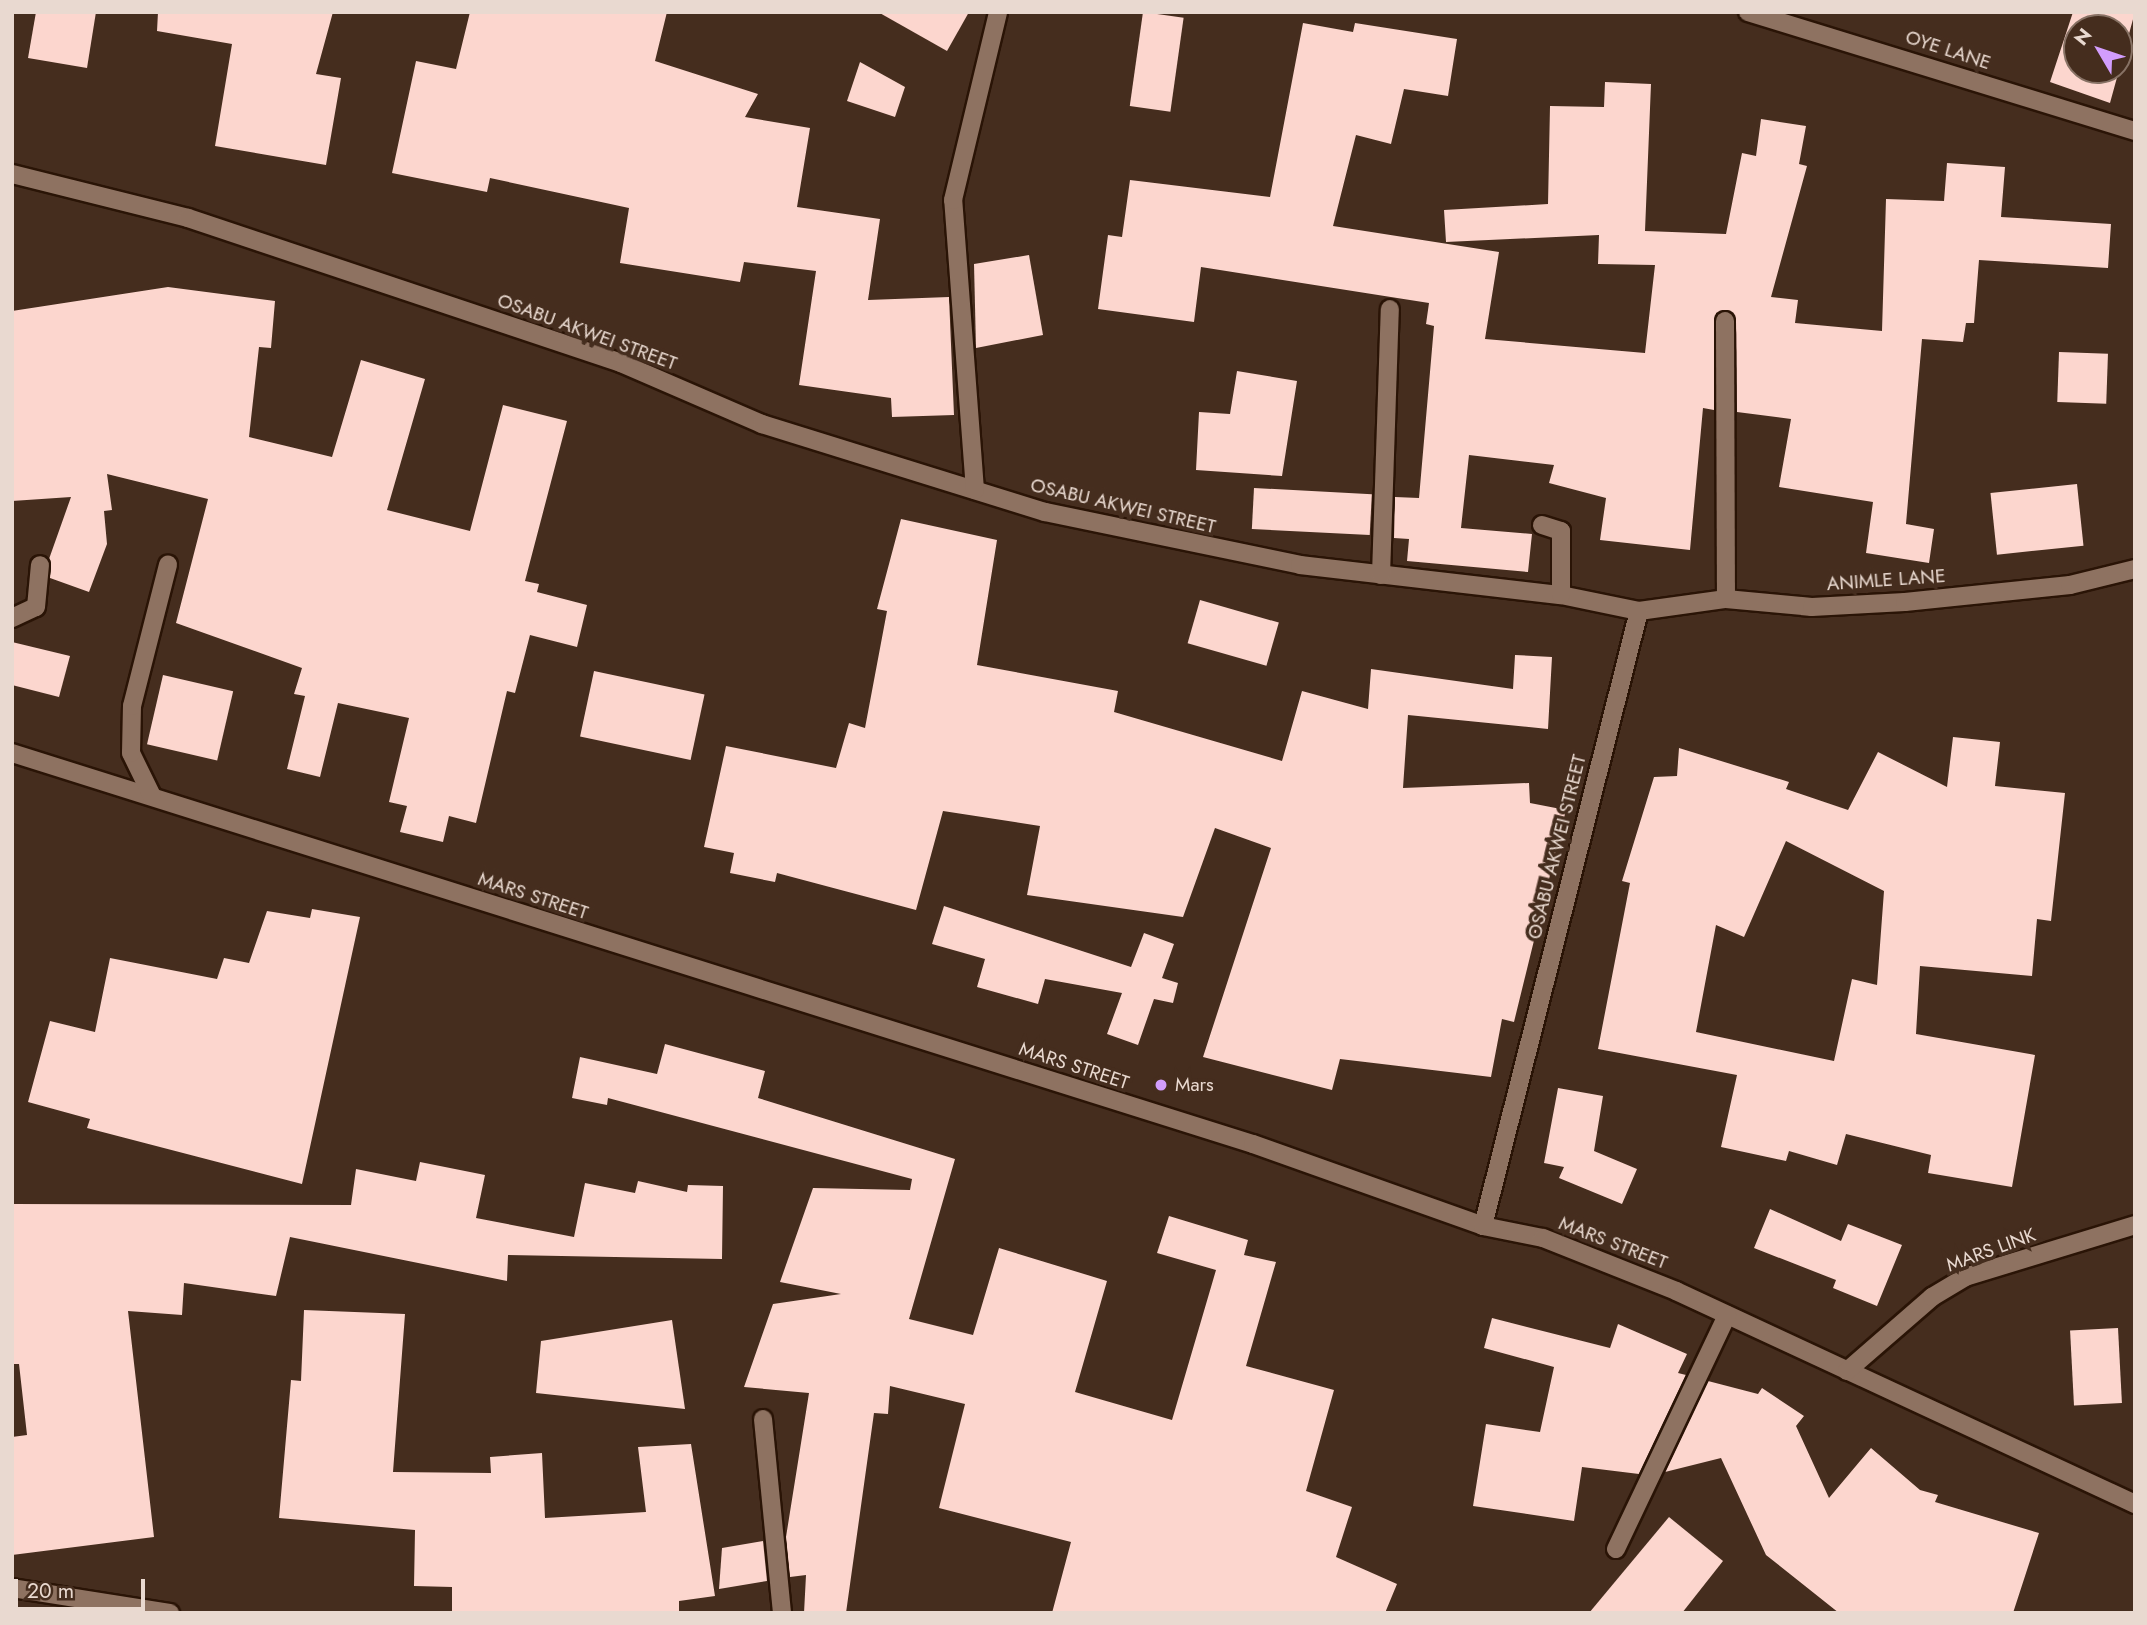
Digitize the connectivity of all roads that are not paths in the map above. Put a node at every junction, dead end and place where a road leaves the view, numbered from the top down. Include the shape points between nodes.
1 (998, 12) edge
2 (1748, 12) edge
3 (2135, 131) edge
4 (12, 174) edge
5 (1390, 310) dead end
6 (1725, 321) dead end
7 (975, 490) junction
8 (1542, 525) dead end
9 (40, 565) dead end
10 (168, 565) dead end
11 (2135, 569) edge
12 (1381, 575) junction
13 (1561, 595) junction
14 (1726, 599) junction
15 (1639, 611) junction
16 (12, 618) edge
17 (12, 754) edge
18 (152, 796) junction
19 (2135, 1225) edge
20 (1483, 1226) junction
21 (1727, 1315) junction
22 (1847, 1371) junction
23 (763, 1419) dead end
24 (2135, 1504) edge
25 (1616, 1549) dead end
26 (12, 1588) edge
27 (170, 1613) edge
28 (782, 1613) edge

1 - 7 street via 953,200
2 - 3 street, OYE LANE
4 - 7 street, OSABU AKWEI STREET via 188,218 621,363 762,424
5 - 12 street
6 - 14 street
7 - 12 street, OSABU AKWEI STREET via 1173,540
8 - 13 street via 1561,531
9 - 16 street via 36,607
10 - 18 street via 132,706 131,753
11 - 14 street, ANIMLE LANE via 2070,585 1905,602 1812,607
12 - 13 street, OSABU AKWEI STREET
13 - 15 street, OSABU AKWEI STREET
14 - 15 street, ANIMLE LANE
15 - 20 street, OSABU AKWEI STREET
17 - 18 street, MARS STREET
18 - 20 street, MARS STREET via 1240,1140
19 - 22 street, MARS LINK via 1965,1278 1932,1297
20 - 21 street, MARS STREET via 1543,1238
21 - 22 street, MARS STREET
21 - 25 street
22 - 24 street, MARS STREET
23 - 28 street
26 - 27 street

